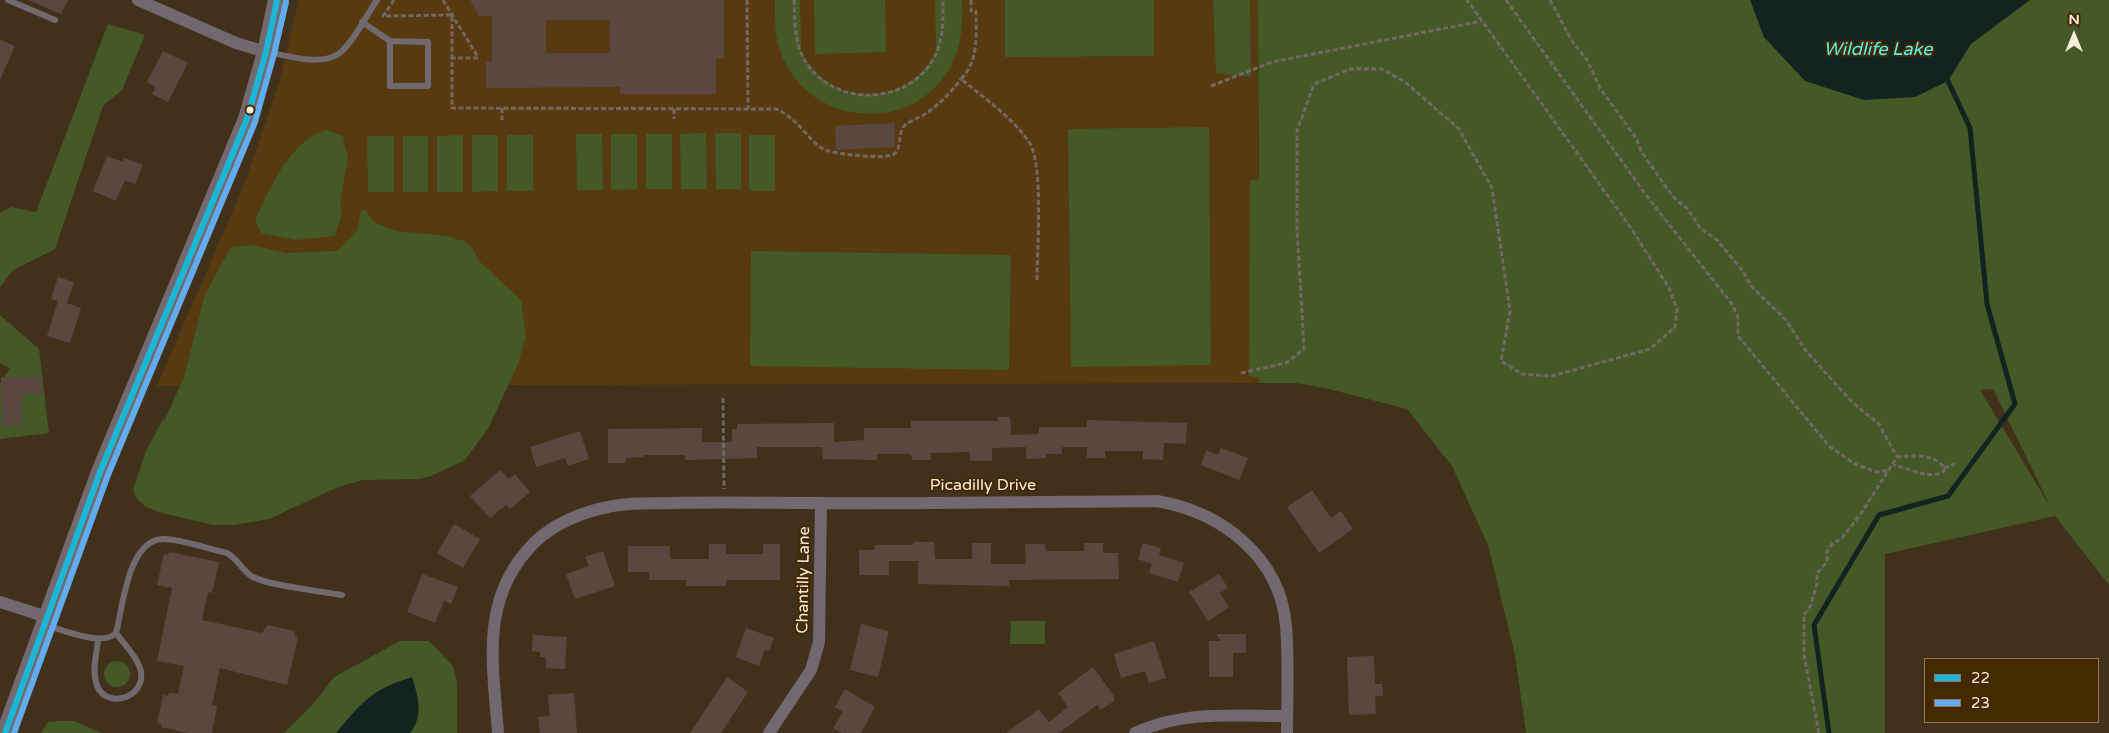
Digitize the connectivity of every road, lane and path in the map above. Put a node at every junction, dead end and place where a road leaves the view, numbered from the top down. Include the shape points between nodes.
1 (8, 0) edge
2 (138, 0) edge
3 (277, 0) edge
4 (377, 0) edge
5 (394, 0) edge
6 (443, 0) edge
7 (747, 0) edge
8 (794, 0) edge
9 (943, 0) edge
10 (971, 0) edge
11 (1466, 0) edge
12 (1506, 0) edge
13 (1550, 0) edge
14 (452, 15) junction
15 (55, 20) dead end
16 (1482, 21) junction
17 (362, 22) junction
18 (390, 41) junction
19 (266, 52) junction
20 (452, 58) junction
21 (961, 79) junction
22 (1212, 86) dead end
23 (502, 108) junction
24 (674, 109) junction
25 (748, 109) junction
26 (674, 118) dead end
27 (502, 120) dead end
28 (1037, 280) dead end
29 (1241, 373) dead end
30 (723, 398) dead end
31 (1897, 457) junction
32 (1955, 464) dead end
33 (1894, 465) junction
34 (1944, 468) junction
35 (1890, 470) junction
36 (724, 502) junction
37 (821, 503) junction
38 (342, 595) dead end
39 (0, 602) edge
40 (45, 621) junction
41 (116, 633) junction
42 (98, 640) junction
43 (1287, 716) junction
44 (4, 733) edge
45 (498, 733) edge
46 (769, 733) edge
47 (1135, 733) edge
48 (1287, 733) edge
49 (1819, 733) edge

1 - 15 lane
2 - 19 street via 236,43
3 - 19 main road
4 - 17 lane
5 - 14 path via 383,16
6 - 14 path
7 - 25 path
8 - 9 path via 797,40 812,70 839,90 869,96 904,87 932,62 943,31
10 - 21 path via 971,11 976,11 976,43 969,71
11 - 16 path
12 - 35 path via 1649,199 1732,304 1738,317 1738,336 1761,365 1829,446 1854,464 1877,472
13 - 31 path via 1572,41 1587,60 1600,88 1668,190 1687,208 1700,228 1717,240 1752,287 1786,320 1806,351 1852,402 1879,424
14 - 20 path
14 - 20 path via 478,58
16 - 22 path via 1272,62
16 - 29 path via 1636,235 1669,288 1677,309 1675,327 1650,349 1552,376 1522,374 1501,361 1510,311 1492,188 1459,129 1405,82 1382,69 1350,69 1314,84 1297,131 1297,228 1304,349 1286,363
17 - 18 lane
17 - 19 lane via 342,52 331,58 317,60
18 - 18 lane via 390,86 428,86 428,42
19 - 40 main road via 247,119 100,472
20 - 23 path via 452,108
21 - 25 path via 930,111 905,125 894,154 883,157 823,149 788,115 776,109
21 - 28 path via 1005,116 1032,148 1037,170
23 - 24 path
23 - 27 path
24 - 25 path
24 - 26 path
30 - 36 path
31 - 33 path
31 - 34 path via 1932,458
32 - 34 path
33 - 34 path via 1931,475 1940,474
33 - 35 path
35 - 49 path via 1862,512 1827,552 1827,562 1818,573 1811,605 1804,615 1804,655
36 - 37 street, Picadilly Drive
36 - 45 street, Picadilly Drive via 609,506 562,524 534,542 513,570 493,621
37 - 43 street, Picadilly Drive via 1157,501 1206,515 1247,544 1276,590 1286,626
37 - 46 street, Chantilly Lane via 819,642 811,670
38 - 41 lane via 260,580 247,573 227,553 157,540 143,547 134,561
39 - 40 street
40 - 42 lane
40 - 44 main road
41 - 42 lane via 108,639
41 - 42 lane via 141,674 139,686 128,697 113,699 97,686
43 - 47 street via 1198,715 1164,721
43 - 48 street, Picadilly Drive

